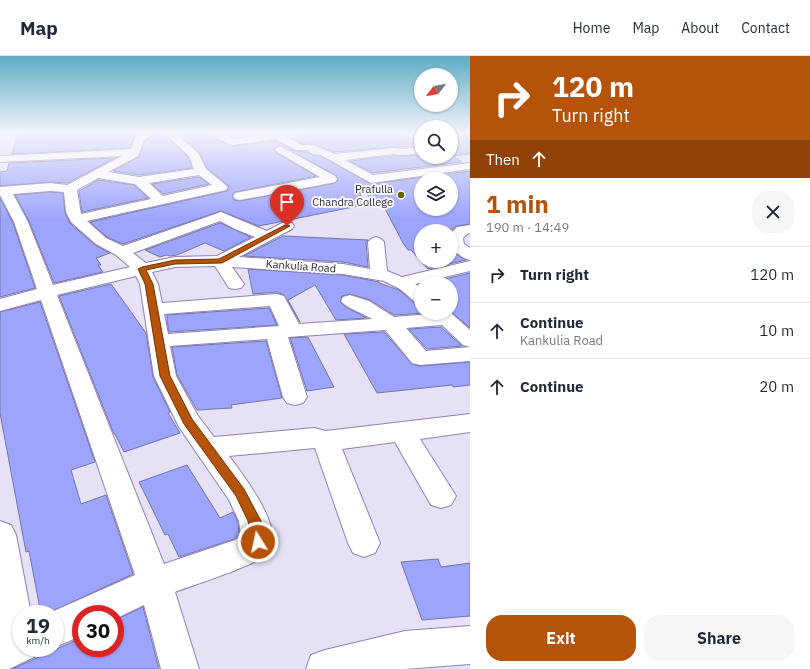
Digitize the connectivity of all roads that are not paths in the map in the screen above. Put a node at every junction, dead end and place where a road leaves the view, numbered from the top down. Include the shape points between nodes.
1 (5, 162) edge
2 (121, 162) edge
3 (197, 162) edge
4 (301, 162) edge
5 (340, 162) edge
6 (51, 166) dead end
7 (470, 166) edge
8 (201, 171) junction
9 (97, 174) junction
10 (285, 176) dead end
11 (139, 181) junction
12 (233, 182) dead end
13 (218, 184) junction
14 (300, 185) junction
15 (70, 189) junction
16 (3, 191) edge
17 (240, 196) dead end
18 (160, 200) junction
19 (76, 219) junction
20 (287, 226) dead end
21 (470, 229) edge
22 (268, 236) junction
23 (376, 242) dead end
24 (470, 255) edge
25 (132, 260) junction
26 (220, 261) junction
27 (470, 266) edge
28 (379, 276) junction
29 (400, 282) junction
30 (235, 284) dead end
31 (48, 292) junction
32 (414, 292) edge
33 (350, 301) dead end
34 (0, 305) edge
35 (154, 309) junction
36 (414, 320) edge
37 (448, 320) edge
38 (390, 323) junction
39 (284, 332) junction
40 (160, 341) junction
41 (470, 341) edge
42 (470, 354) edge
43 (295, 397) dead end
44 (470, 423) edge
45 (402, 432) junction
46 (326, 441) junction
47 (208, 448) junction
48 (441, 496) dead end
49 (0, 536) edge
50 (364, 543) dead end
51 (155, 583) junction
52 (107, 605) edge
53 (12, 639) edge
54 (470, 645) edge
55 (180, 669) edge
56 (325, 669) edge

1 - 6 street via 2,169
2 - 9 street
3 - 8 street
4 - 14 street via 330,179
5 - 7 street via 371,179
8 - 11 street
8 - 13 street
9 - 11 street
9 - 15 street
10 - 14 street
11 - 18 street
12 - 13 street
13 - 18 street via 222,187
14 - 17 street
15 - 16 street via 50,187
15 - 19 street via 70,202
16 - 31 street via 21,222
18 - 19 street
19 - 25 street via 101,241
20 - 22 street
21 - 24 street via 462,230 455,238 457,246
22 - 25 street via 220,216
22 - 26 street
23 - 28 street
25 - 26 street, Kankulia Road
25 - 31 street
25 - 35 street via 149,284
26 - 28 street, Kankulia Road via 343,269
26 - 30 street
27 - 29 street
28 - 29 street, Kankulia Road
29 - 32 street, Kankulia Road
31 - 34 street
31 - 51 street
33 - 38 street via 367,307
35 - 39 street via 278,300
35 - 40 street
36 - 38 street
37 - 41 street
38 - 39 street
38 - 42 street via 420,358
39 - 40 street
39 - 43 street
40 - 47 street via 165,376 188,421
44 - 45 street
45 - 46 street
45 - 48 street
46 - 47 street via 314,438
46 - 50 street
47 - 51 street via 240,493 254,521 258,542 245,551
49 - 53 street
51 - 52 street
51 - 55 street
54 - 56 street via 405,650

